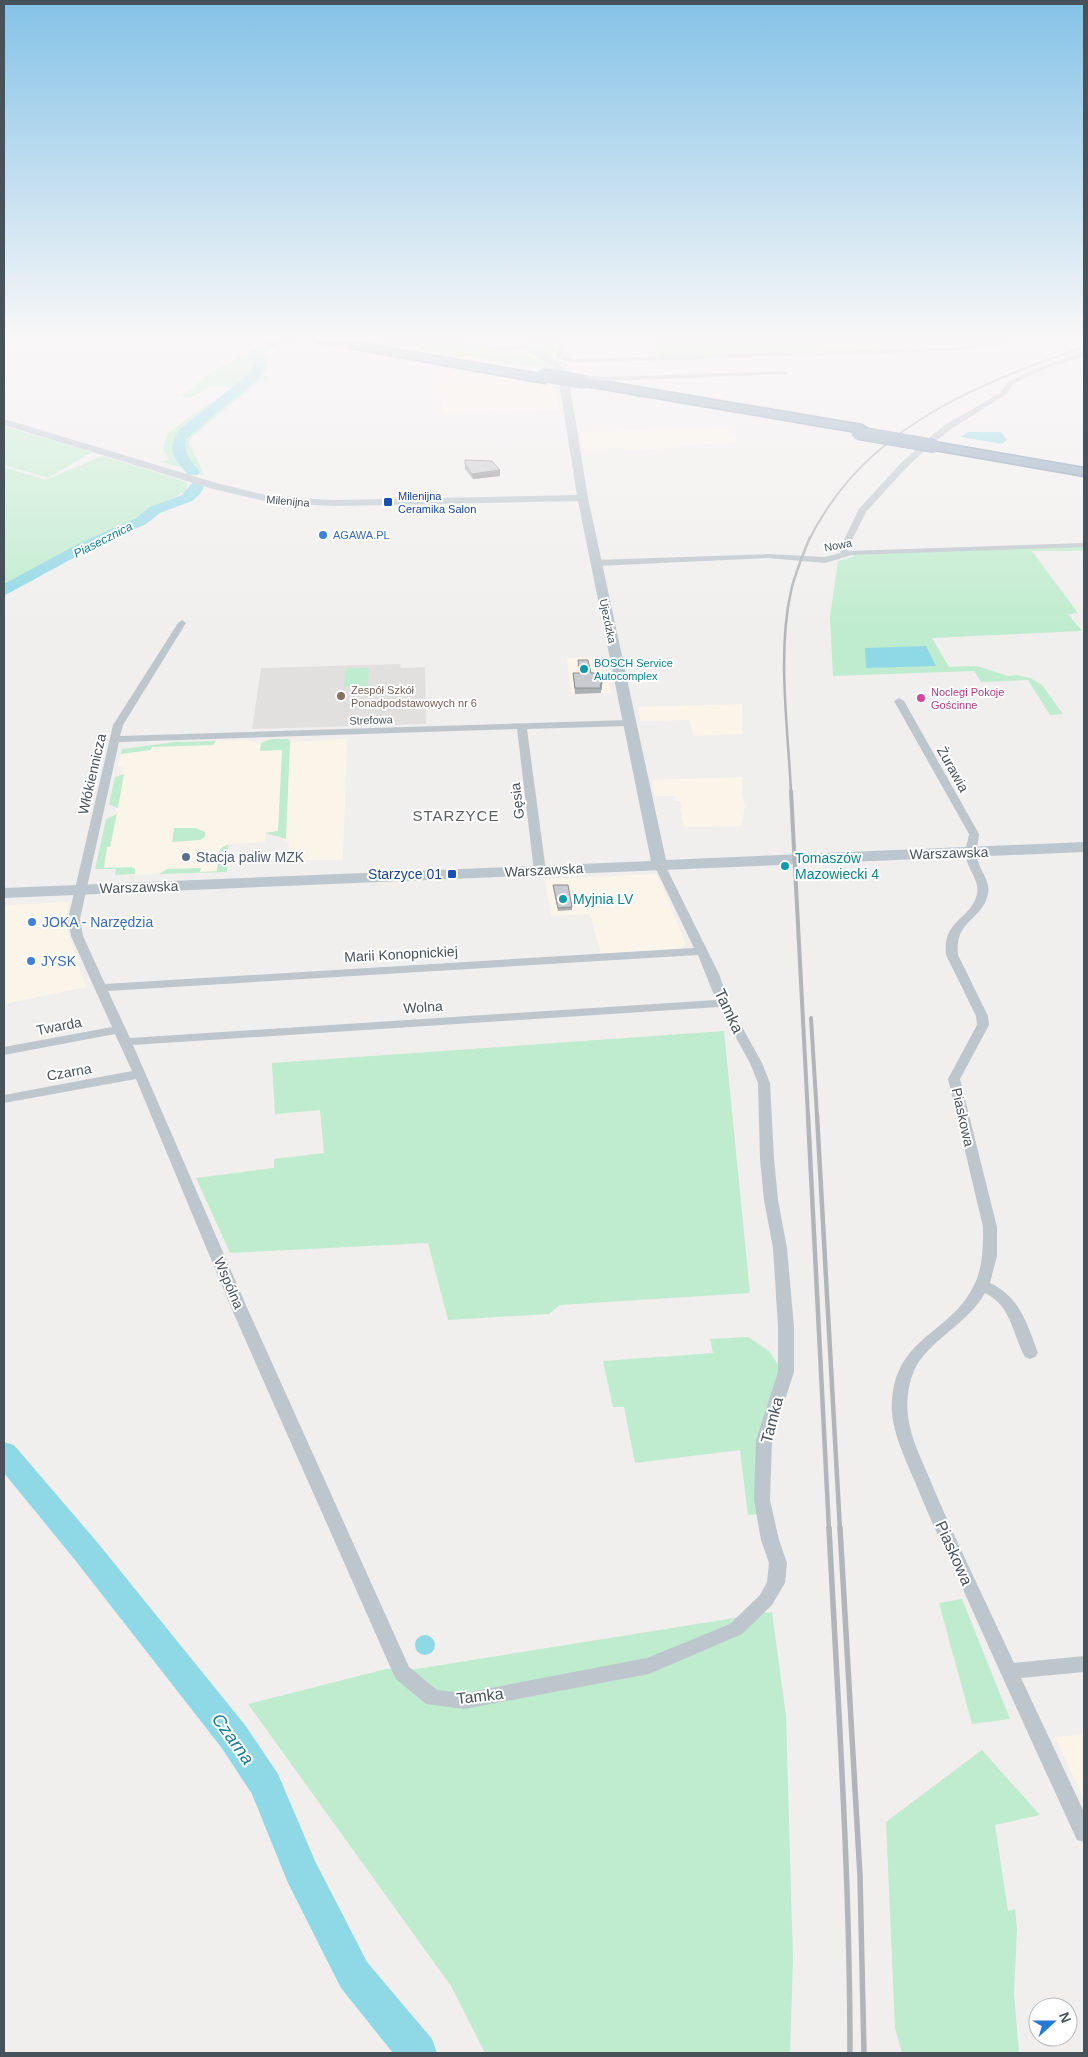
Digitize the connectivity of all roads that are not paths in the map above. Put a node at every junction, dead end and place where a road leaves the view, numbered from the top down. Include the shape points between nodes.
1 (47, 435) edge
2 (573, 435) edge
3 (883, 435) edge
4 (938, 435) edge
5 (936, 444) junction
6 (1084, 468) edge
7 (1084, 472) edge
8 (583, 498) junction
9 (1084, 545) edge
10 (846, 554) junction
11 (596, 563) junction
12 (182, 622) dead end
13 (899, 701) dead end
14 (629, 723) junction
15 (522, 728) junction
16 (114, 739) junction
17 (1084, 847) edge
18 (970, 852) junction
19 (660, 865) junction
20 (540, 870) junction
21 (81, 890) junction
22 (4, 893) edge
23 (702, 951) junction
24 (101, 988) junction
25 (723, 1003) junction
26 (123, 1036) junction
27 (4, 1051) edge
28 (140, 1074) junction
29 (4, 1099) edge
30 (982, 1286) junction
31 (1030, 1353) dead end
32 (1084, 1664) edge
33 (1009, 1671) junction
34 (402, 1673) joint
35 (1084, 1833) edge

1 - 8 main road, Milenijna via 217,487 273,500 335,503
2 - 8 main road, Ujezdzka
3 - 5 highway, bridge
4 - 10 street via 902,466 862,512 842,550
5 - 6 highway
5 - 7 highway
8 - 11 main road, Ujezdzka
9 - 10 street, Nowa
10 - 11 street, Nowa via 825,560 768,556
11 - 14 main road, Ujezdzka
12 - 16 street, Włókiennicza via 118,725
13 - 18 street, Żurawia via 974,834
14 - 15 street, Strefowa
14 - 19 main road, Ujezdzka
15 - 16 street, Strefowa
15 - 20 street, Gęsia
16 - 21 street, Włókiennicza
17 - 18 main road, Warszawska
18 - 19 main road, Warszawska
18 - 30 street, Piaskowa via 983,896 957,928 950,945 982,1016 983,1025 954,1079 990,1228 992,1248
19 - 20 main road, Warszawska
19 - 23 street, Tamka
20 - 21 main road, Warszawska
21 - 22 main road, Warszawska
21 - 24 street, Wspólna via 75,928
23 - 24 street, Marii Konopnickiej
23 - 25 street, Tamka
24 - 26 street, Wspólna
25 - 26 street, Wolna
25 - 34 street, Tamka via 764,1083 771,1200 780,1248 786,1372 764,1440 762,1500 778,1563 776,1583 766,1600 736,1629 649,1666 464,1701 433,1698
26 - 27 street, Twarda
26 - 28 street, Wspólna
28 - 29 street, Czarna
28 - 34 street, Wspólna via 241,1312
30 - 31 street via 995,1290 1007,1300
30 - 33 street, Piaskowa via 965,1311 935,1334 912,1360 903,1380 899,1406 906,1439 921,1477
32 - 33 street
33 - 35 street, Piaskowa

